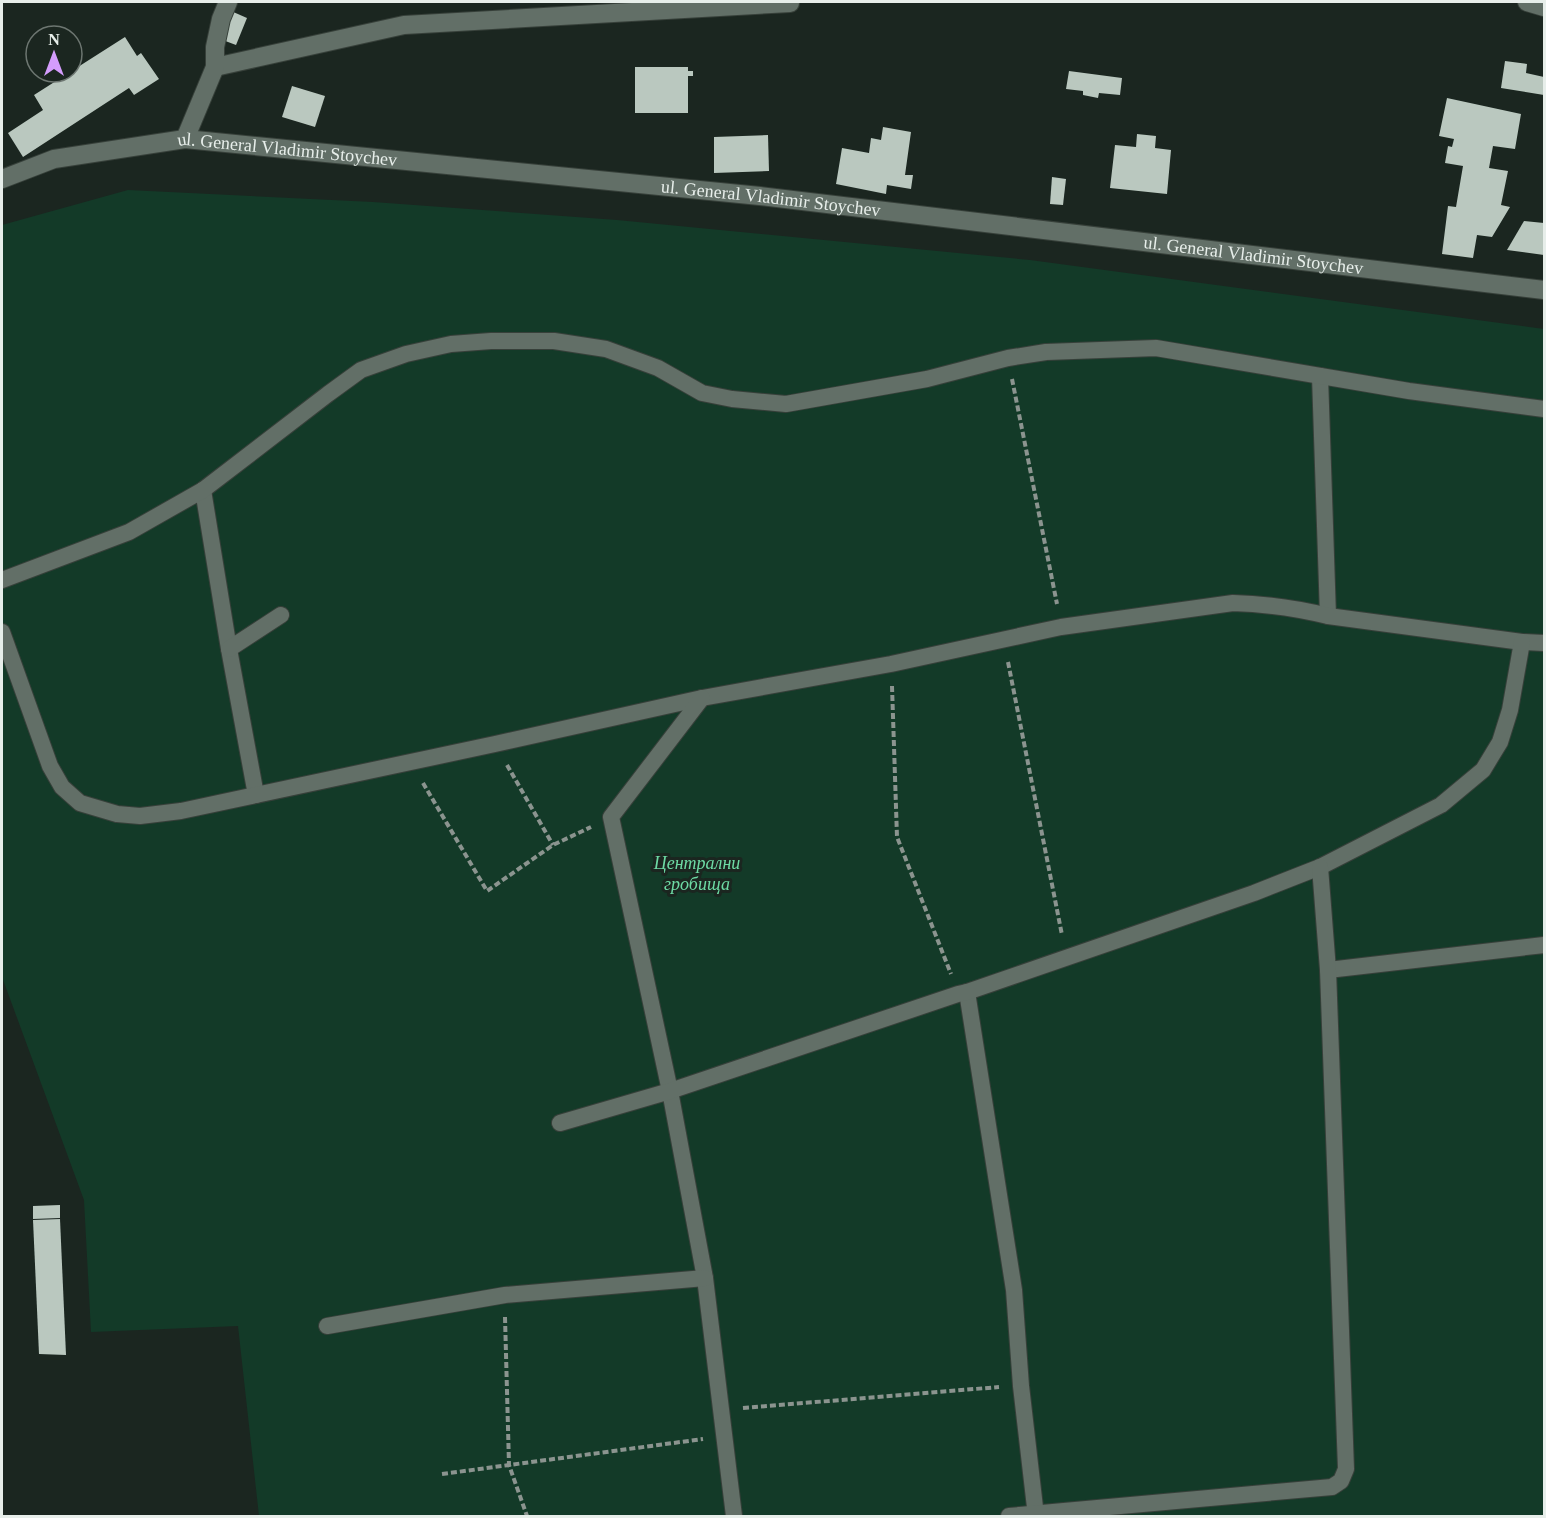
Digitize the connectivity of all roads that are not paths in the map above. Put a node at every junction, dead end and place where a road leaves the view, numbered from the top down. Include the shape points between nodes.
1 (228, 2) edge
2 (1527, 2) edge
3 (790, 3) dead end
4 (1545, 7) edge
5 (215, 68) junction
6 (185, 139) junction
7 (2, 180) edge
8 (1545, 290) edge
9 (1320, 376) junction
10 (1545, 409) edge
11 (203, 490) junction
12 (2, 580) edge
13 (281, 615) dead end
14 (1328, 616) junction
15 (2, 632) edge
16 (1522, 642) junction
17 (1545, 643) edge
18 (229, 649) junction
19 (702, 698) junction
20 (256, 795) junction
21 (1320, 867) junction
22 (1545, 945) edge
23 (1328, 970) junction
24 (963, 993) junction
25 (670, 1091) junction
26 (560, 1123) dead end
27 (705, 1278) junction
28 (327, 1326) dead end
29 (734, 1516) edge
30 (1009, 1516) edge
31 (1036, 1516) edge

1 - 5 street via 215,47
2 - 4 street
3 - 5 street via 404,25
5 - 6 street
6 - 7 street, ul. General Vladimir Stoychev via 54,159
6 - 8 street, ul. General Vladimir Stoychev via 760,196
9 - 10 lane
9 - 11 lane via 1156,348 1046,352 927,379 786,404 702,393 657,368 606,349 554,341 451,344 361,370
9 - 14 lane
11 - 12 lane via 129,532
11 - 18 lane
13 - 18 lane
14 - 16 lane
14 - 19 lane via 1233,603 1061,627 891,664
15 - 20 lane via 50,766 62,787 80,803 140,816
16 - 17 lane
16 - 21 lane via 1507,721 1483,770 1441,805
18 - 20 lane
19 - 20 lane
19 - 25 lane via 611,817
21 - 23 lane
21 - 24 lane via 1254,894
22 - 23 lane
23 - 31 lane via 1346,1469 1341,1481 1332,1487
24 - 25 lane
24 - 31 lane via 1014,1290
25 - 26 lane
25 - 27 lane
27 - 28 lane via 505,1295
27 - 29 lane
30 - 31 lane

